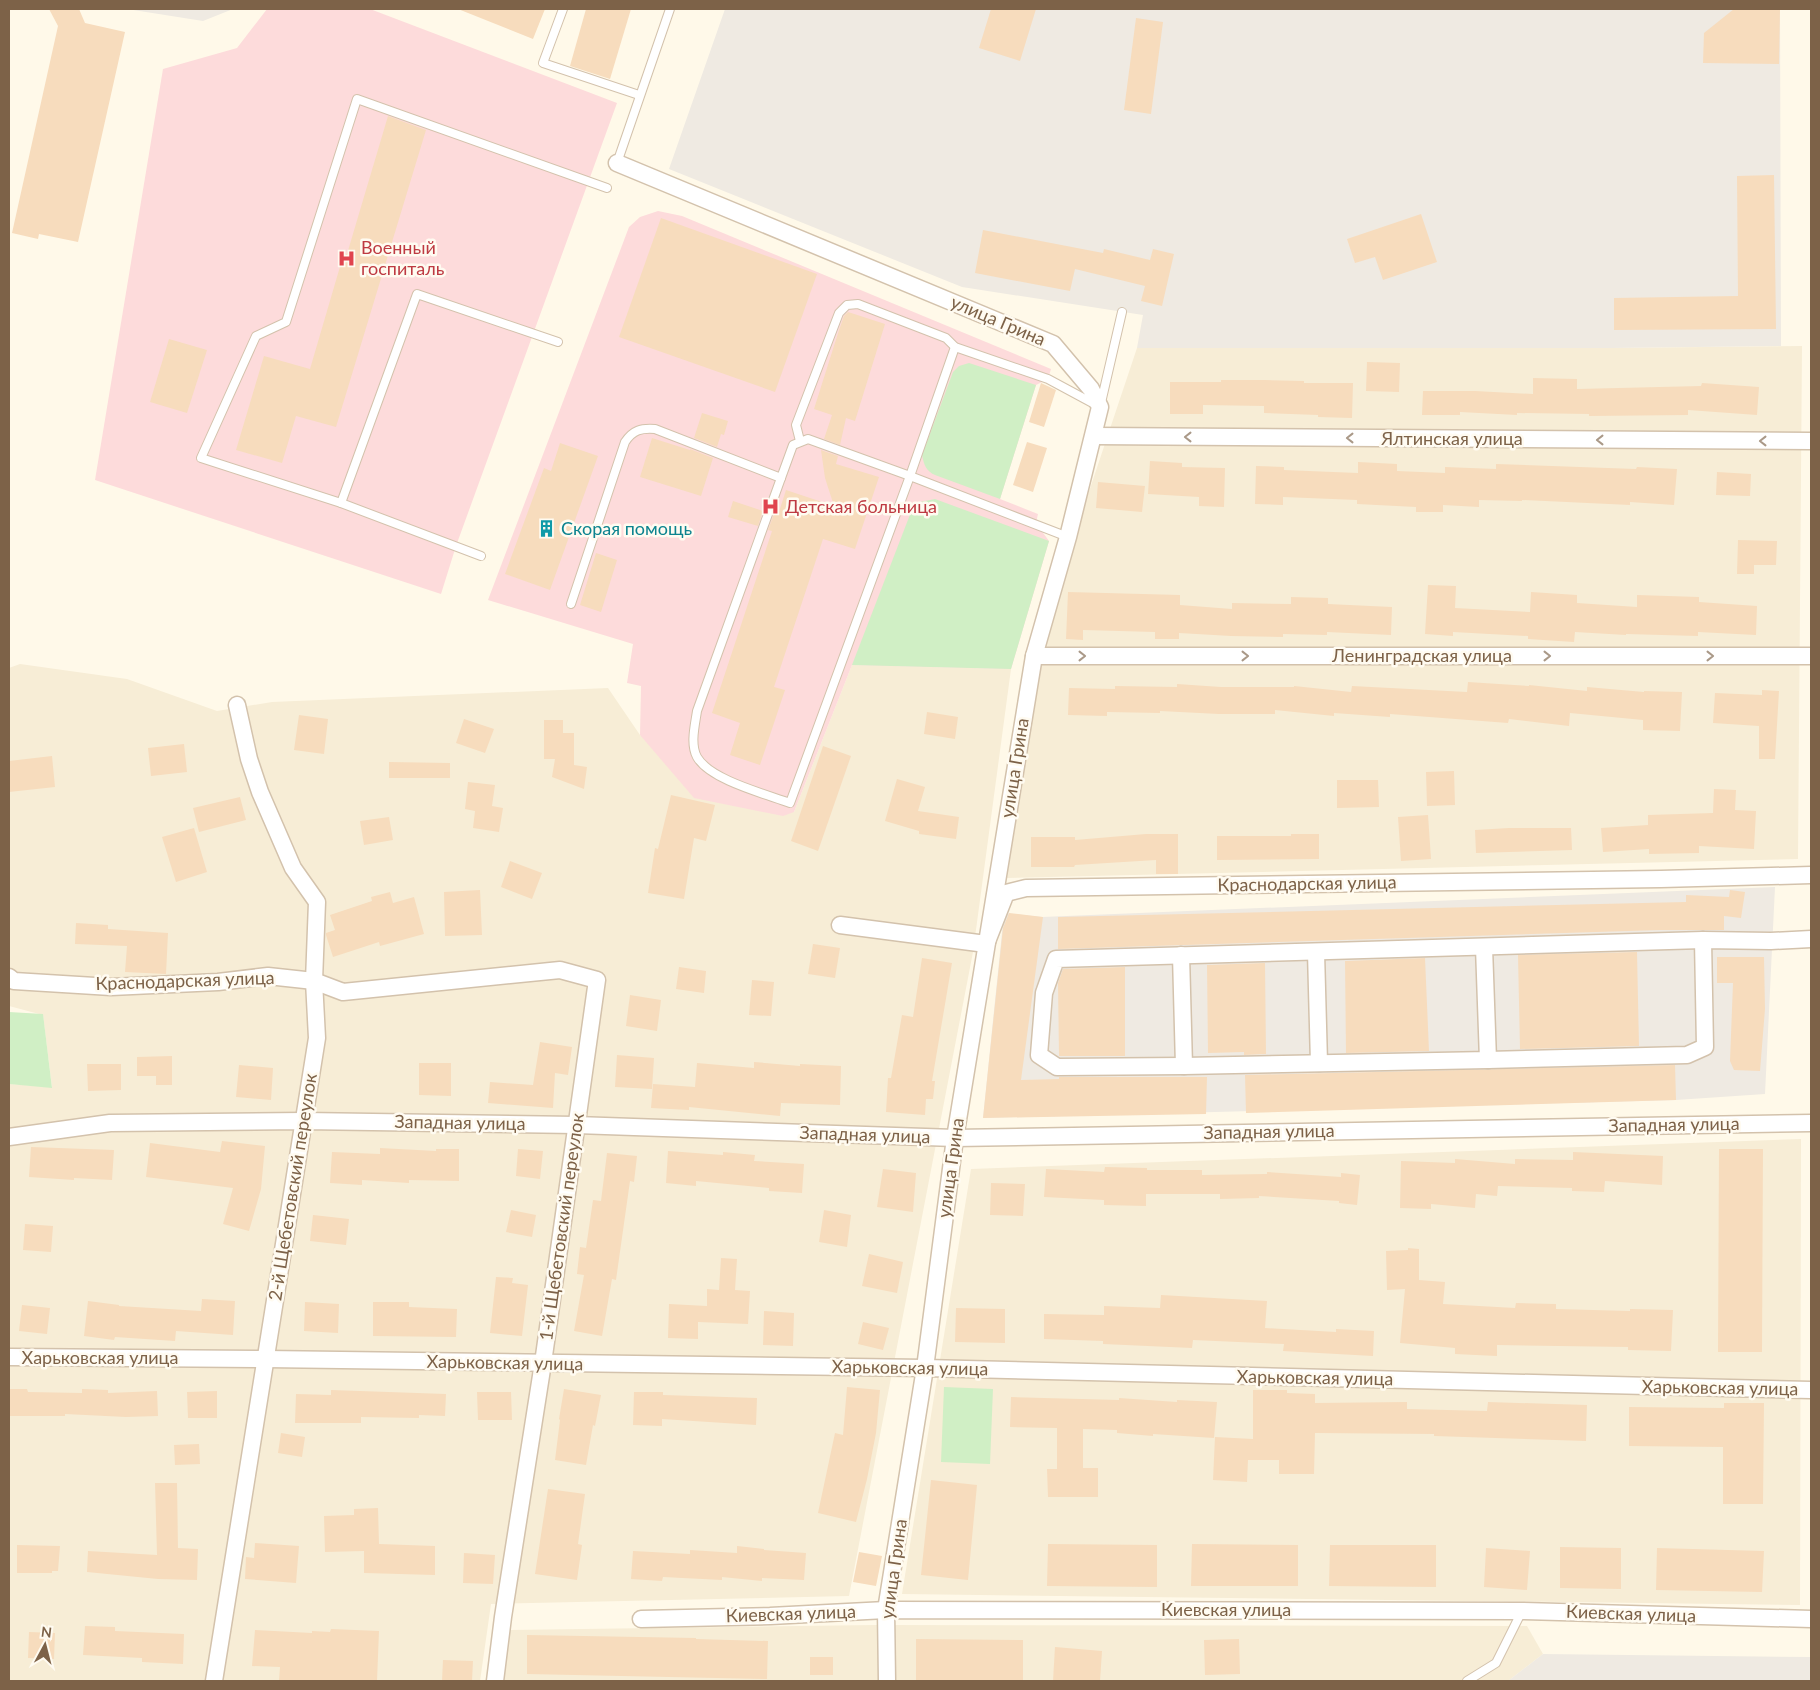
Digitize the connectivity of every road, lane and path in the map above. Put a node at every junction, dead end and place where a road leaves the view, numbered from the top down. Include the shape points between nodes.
1 (563, 9) edge
2 (670, 9) edge
3 (639, 96) junction
4 (617, 163) joint
5 (607, 188) dead end
6 (1122, 312) dead end
7 (558, 342) dead end
8 (955, 347) junction
9 (1100, 407) junction
10 (1094, 436) junction
11 (800, 441) junction
12 (1811, 441) edge
13 (910, 476) junction
14 (781, 478) junction
15 (341, 503) junction
16 (1068, 537) junction
17 (481, 556) dead end
18 (572, 604) dead end
19 (1034, 656) junction
20 (1811, 656) edge
21 (237, 705) dead end
22 (1811, 875) edge
23 (840, 925) dead end
24 (1811, 938) edge
25 (1703, 940) junction
26 (986, 944) junction
27 (1484, 947) junction
28 (1316, 952) junction
29 (1181, 955) junction
30 (9, 977) edge
31 (597, 980) joint
32 (314, 981) junction
33 (1488, 1060) junction
34 (1319, 1063) junction
35 (1184, 1066) junction
36 (304, 1121) junction
37 (1811, 1123) edge
38 (576, 1125) junction
39 (9, 1137) edge
40 (955, 1138) junction
41 (9, 1357) edge
42 (266, 1359) junction
43 (543, 1363) junction
44 (925, 1368) junction
45 (1811, 1390) edge
46 (886, 1610) junction
47 (1522, 1611) junction
48 (640, 1619) dead end
49 (1811, 1619) edge
50 (214, 1681) edge
51 (495, 1681) edge
52 (887, 1681) edge
53 (1467, 1681) edge

1 - 3 lane via 543,63
2 - 3 lane
3 - 4 lane
4 - 9 street, улица Грина via 1052,344 1091,389
5 - 15 lane via 357,99 286,322 256,336 201,458
6 - 9 lane
7 - 15 lane via 417,294
8 - 9 lane via 1048,379
8 - 11 lane via 946,338 858,304 847,305 839,313 796,426
8 - 13 lane
9 - 10 street, улица Грина
12 -> 10 street, Ялтинская улица
10 - 16 street, улица Грина
11 - 13 lane via 808,439
11 - 14 lane via 793,445
13 - 14 lane via 790,803 716,775 697,757 693,735 697,711
13 - 16 lane
14 - 18 lane via 655,429 643,428 632,432 625,442
15 - 17 lane
16 - 19 street, улица Грина
19 -> 20 street, Ленинградская улица
19 - 26 street, улица Грина
21 - 32 street, 2-й Щебетовский переулок via 260,792 293,868 317,902
22 - 26 street, Краснодарская улица via 1026,888 1006,893
23 - 26 street
24 - 25 street via 1771,942
25 - 27 street
25 - 33 street via 1705,1047 1687,1055
26 - 40 street, улица Грина
27 - 28 street
27 - 33 street
28 - 29 street
28 - 34 street
29 - 35 street
29 - 35 street via 1056,959 1044,993 1039,1055 1057,1067
30 - 32 street, Краснодарская улица via 14,981 111,987 268,976
31 - 32 street, Краснодарская улица via 560,970 343,992
31 - 38 street, 1-й Щебетовский переулок
32 - 36 street, 2-й Щебетовский переулок via 317,1038
33 - 34 street
34 - 35 street
36 - 38 street, Западная улица
36 - 39 street, Западная улица via 110,1123
36 - 42 street, 2-й Щебетовский переулок
37 - 40 street, Западная улица
38 - 40 street, Западная улица
38 - 43 street, 1-й Щебетовский переулок
40 - 44 street, улица Грина
41 - 42 street, Харьковская улица
42 - 43 street, Харьковская улица
42 - 50 street, 2-й Щебетовский переулок
43 - 44 street, Харьковская улица
43 - 51 street, 1-й Щебетовский переулок
44 - 45 street, Харьковская улица
44 - 46 street, улица Грина
46 - 47 street, Киевская улица
46 - 48 street, Киевская улица
46 - 52 street, улица Грина
47 - 49 street, Киевская улица
47 - 53 lane via 1496,1663

